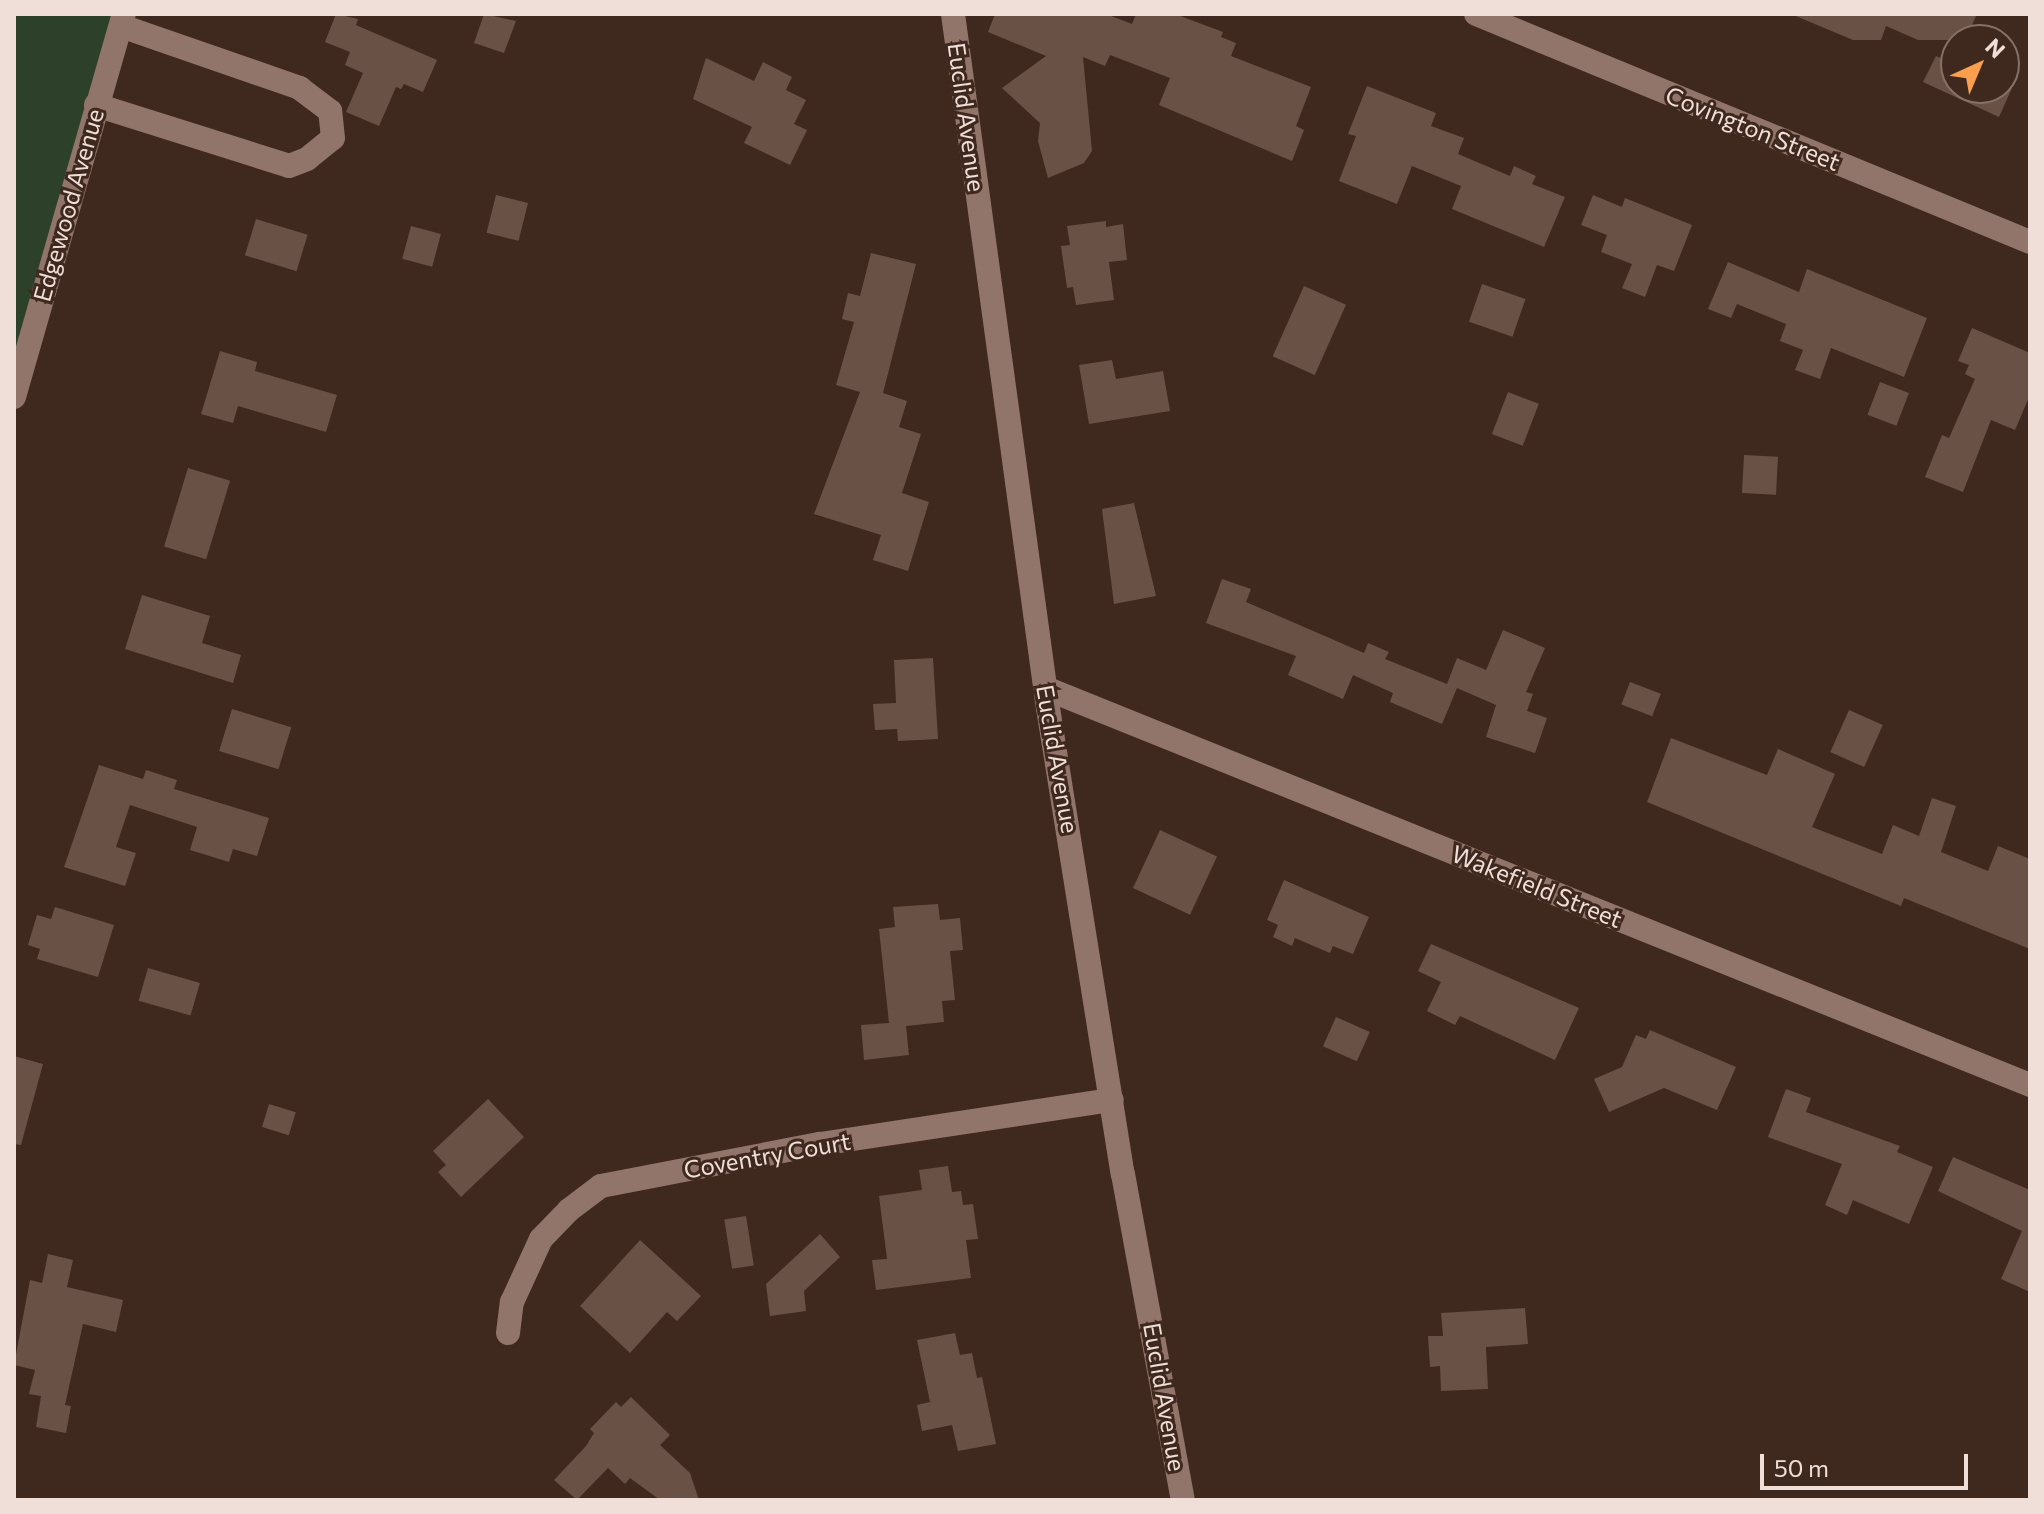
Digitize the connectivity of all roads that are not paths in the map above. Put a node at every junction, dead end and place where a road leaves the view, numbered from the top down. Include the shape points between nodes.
1 (953, 14) edge
2 (1476, 14) edge
3 (122, 20) edge
4 (96, 105) junction
5 (2030, 242) edge
6 (14, 397) edge
7 (1045, 688) junction
8 (2030, 1085) edge
9 (1112, 1100) junction
10 (508, 1333) dead end
11 (1183, 1500) edge

1 - 7 street, Euclid Avenue
2 - 5 street, Covington Street
3 - 4 street, Edgewood Avenue
3 - 4 street via 300,88 330,111 333,138 289,166
4 - 6 street, Edgewood Avenue
7 - 8 street, Wakefield Street
7 - 9 street, Euclid Avenue
9 - 10 street, Coventry Court via 820,1144 601,1186 541,1239 512,1302
9 - 11 street, Euclid Avenue

